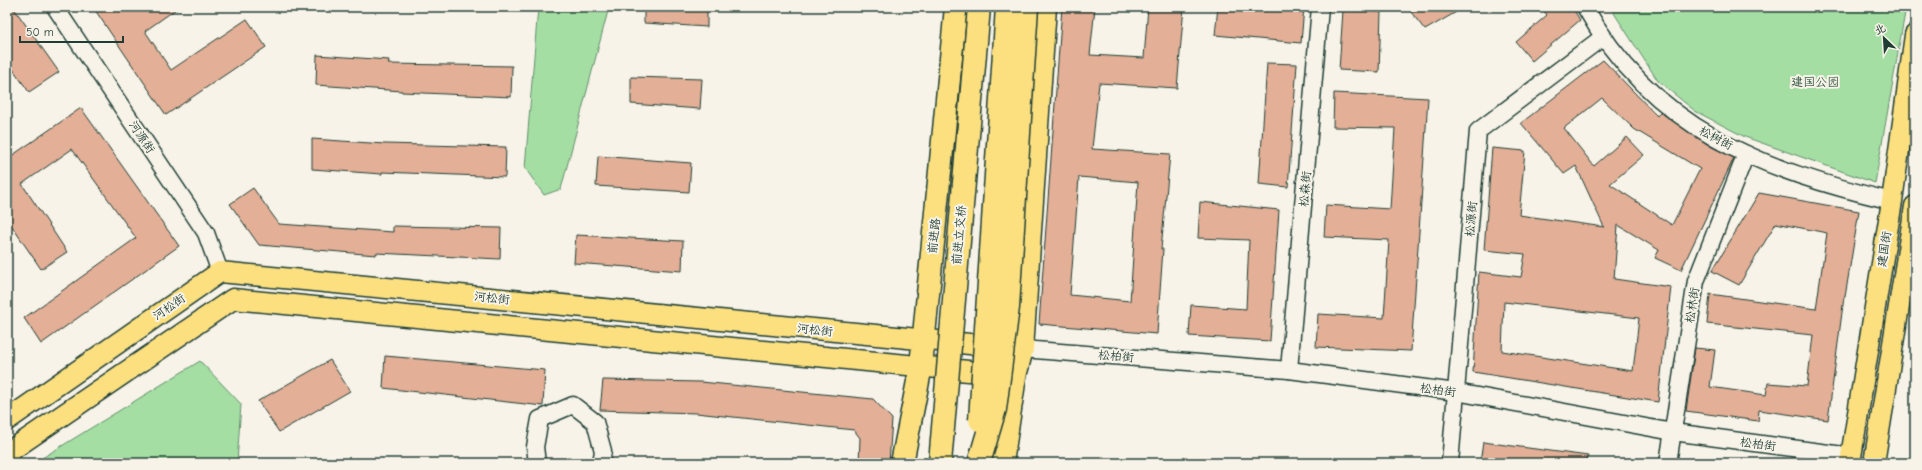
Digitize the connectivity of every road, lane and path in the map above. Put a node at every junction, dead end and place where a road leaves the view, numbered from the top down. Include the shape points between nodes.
1 (55, 7) edge
2 (956, 7) edge
3 (979, 7) edge
4 (1007, 7) edge
5 (1027, 7) edge
6 (1045, 7) edge
7 (1320, 7) edge
8 (1585, 7) edge
9 (1915, 35) edge
10 (1603, 37) junction
11 (1746, 154) junction
12 (1892, 201) junction
13 (1915, 206) edge
14 (220, 272) junction
15 (923, 340) junction
16 (1022, 349) junction
17 (921, 366) junction
18 (1289, 370) junction
19 (1015, 376) junction
20 (1456, 392) junction
21 (7, 420) edge
22 (1672, 432) junction
23 (7, 454) edge
24 (1850, 460) edge
25 (537, 463) edge
26 (600, 463) edge
27 (902, 463) edge
28 (917, 463) edge
29 (940, 463) edge
30 (978, 463) edge
31 (1002, 463) edge
32 (1450, 463) edge
33 (1668, 463) edge
34 (1874, 463) edge

1 - 14 street, 河源街 via 206,233
2 - 15 highway, 前进路
3 - 29 highway, 前进立交桥, bridge
4 - 30 highway, bridge
5 - 30 highway, bridge via 1008,307 995,409
6 - 16 highway
7 - 18 street, 松森街
8 - 10 street, 松树街
9 - 12 main road, 建国街
10 - 11 street, 松树街 via 1615,55 1640,82 1680,117
10 - 20 street, 松源街 via 1478,131
11 - 12 street, 松树街 via 1837,188
11 - 22 street, 松林街 via 1696,281
12 - 24 main road, 建国街
13 - 34 main road, 建国街
14 - 15 main road, 河松街
14 - 21 main road, 河松街
15 - 16 main road, 河松街
15 - 17 highway, 前进路
16 - 18 street, 松柏街
16 - 19 highway
17 - 19 main road
17 - 23 main road via 233,299
17 - 27 highway, 前进路
17 - 28 highway
18 - 20 street, 松柏街
19 - 31 highway
20 - 22 street, 松柏街
20 - 32 street, 松源街
22 - 24 street, 松柏街
22 - 33 street, 松林街
25 - 26 street via 535,447 540,419 573,405 595,422 603,451

